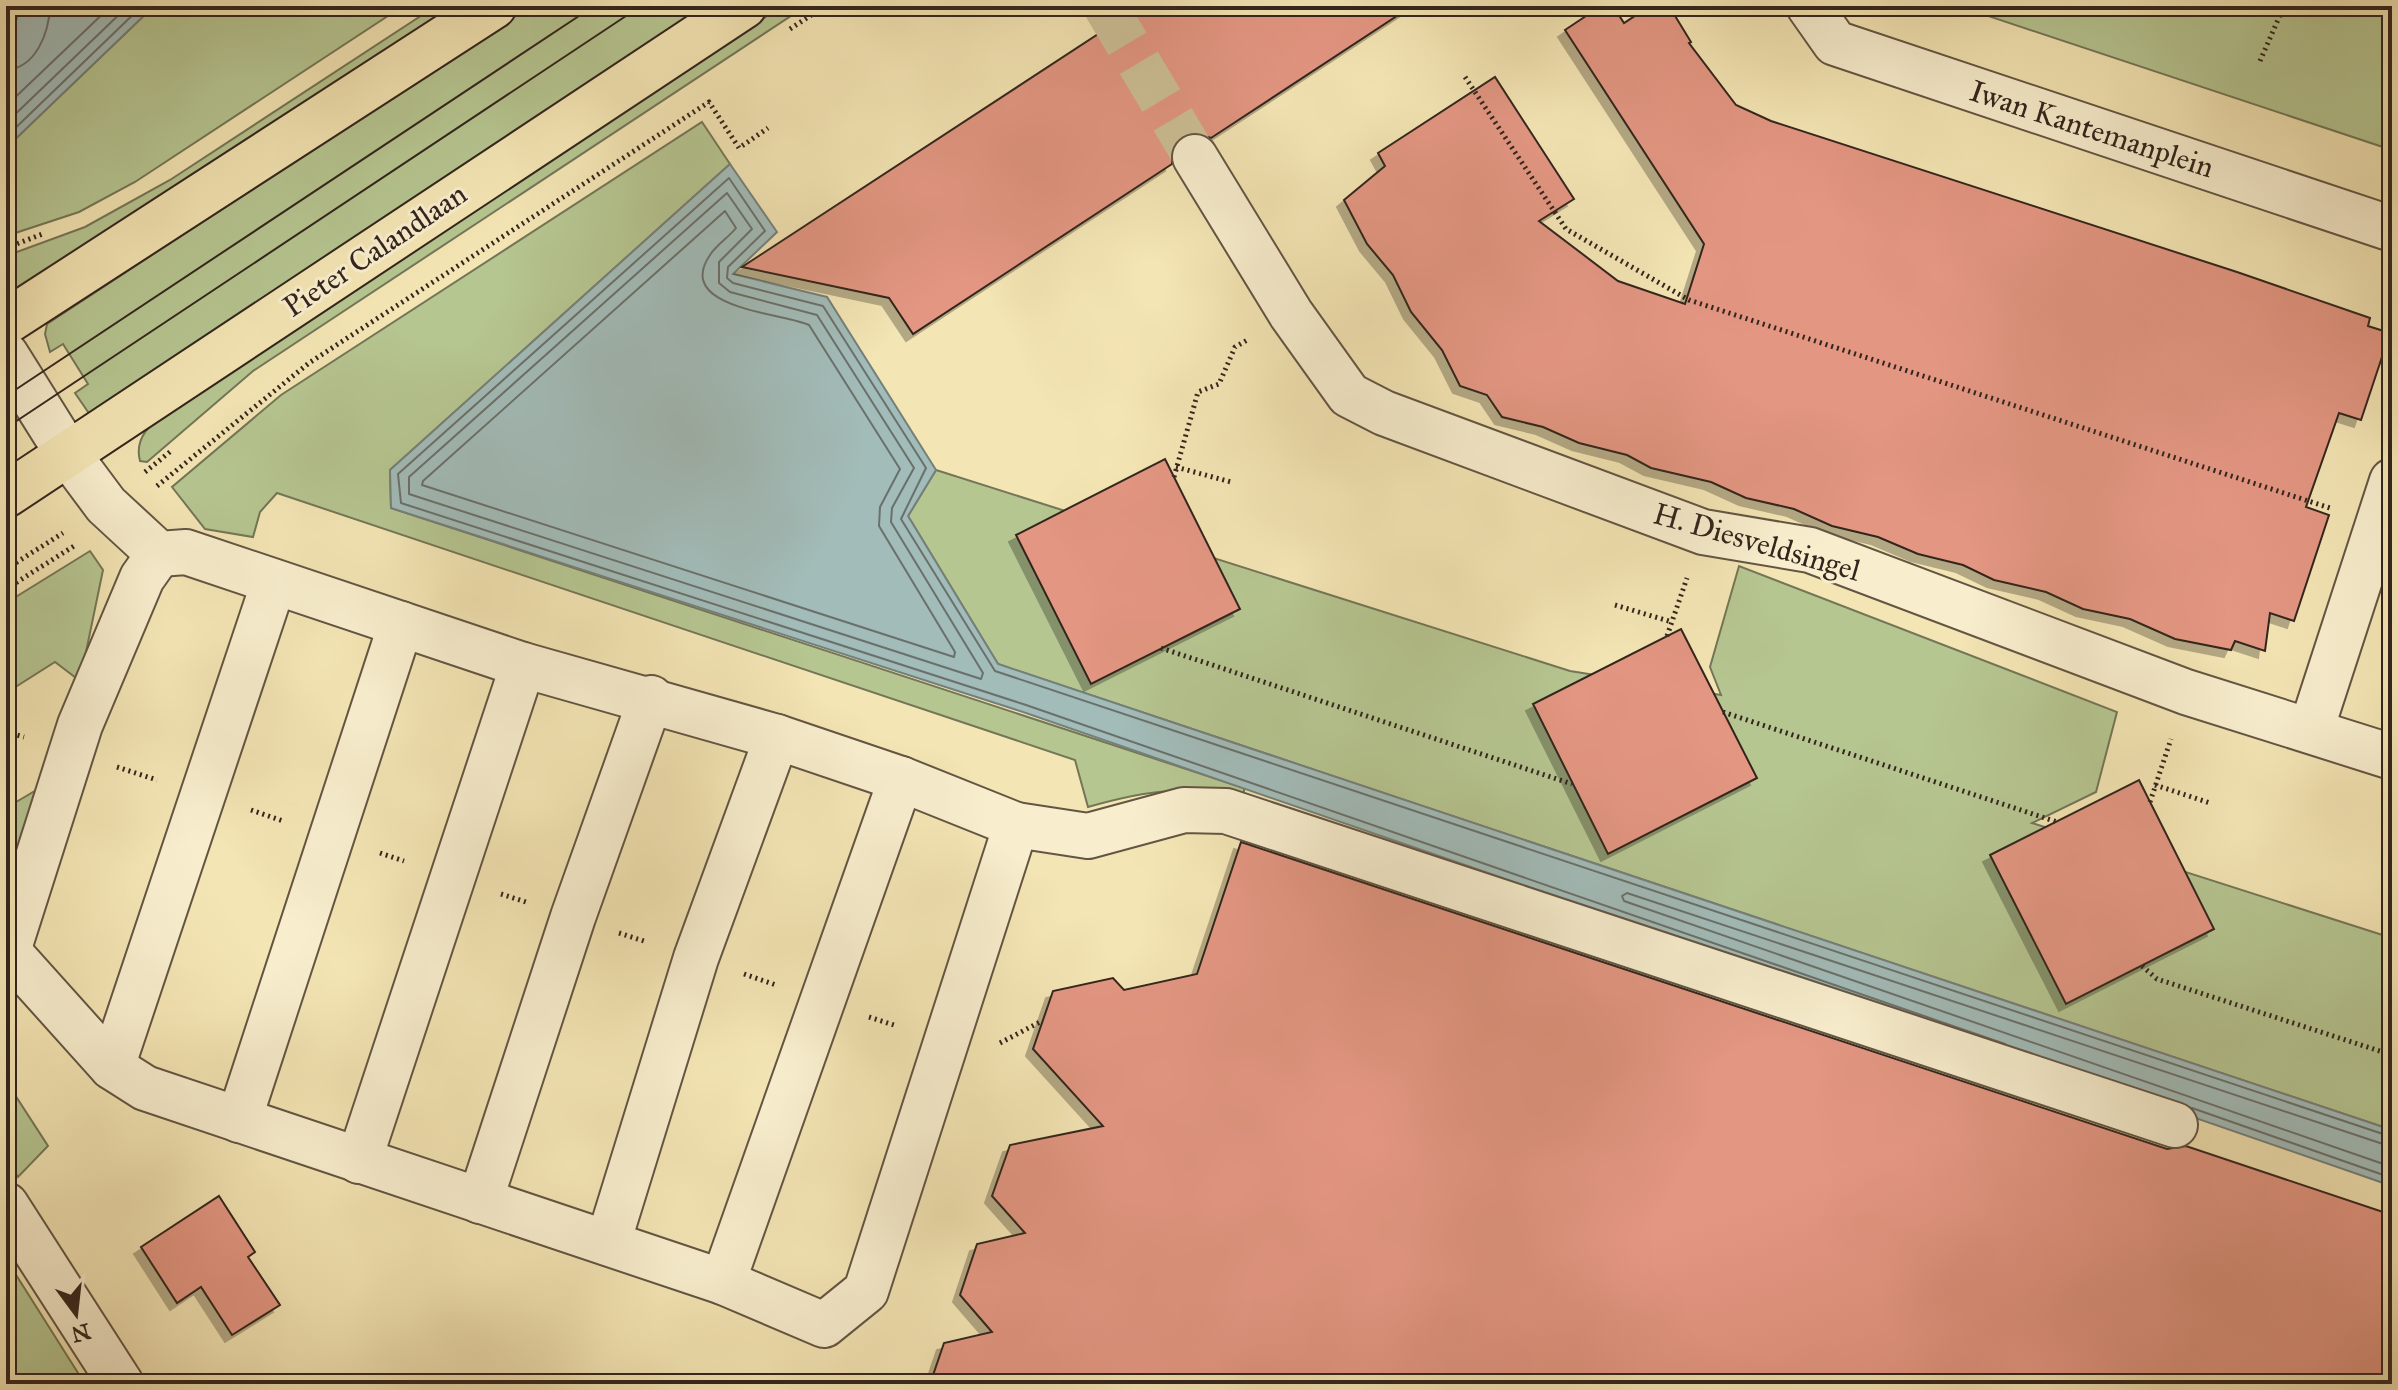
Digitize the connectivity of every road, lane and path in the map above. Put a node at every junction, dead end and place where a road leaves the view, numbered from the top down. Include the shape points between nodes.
1 (494, 6) edge
2 (744, 6) edge
3 (1809, 6) edge
4 (2284, 6) edge
5 (2260, 61) dead end
6 (1465, 77) dead end
7 (768, 128) dead end
8 (1195, 157) tunnel mouth
9 (2392, 229) edge
10 (1291, 314) junction
11 (6, 322) edge
12 (6, 355) edge
13 (68, 454) junction
14 (1176, 467) junction
15 (1174, 477) dead end
16 (2392, 481) edge
17 (1231, 482) dead end
18 (6, 495) edge
19 (119, 517) junction
20 (2378, 524) junction
21 (1703, 532) junction
22 (159, 554) junction
23 (274, 582) junction
24 (6, 589) edge
25 (1615, 605) dead end
26 (1672, 622) junction
27 (401, 624) junction
28 (1667, 636) dead end
29 (1161, 648) dead end
30 (523, 665) junction
31 (2186, 692) junction
32 (651, 698) junction
33 (1723, 712) dead end
34 (2311, 730) junction
35 (777, 737) junction
36 (2392, 757) edge
37 (901, 779) junction
38 (1572, 784) dead end
39 (2155, 785) junction
40 (2150, 802) dead end
41 (2210, 803) dead end
42 (2057, 822) dead end
43 (1016, 825) junction
44 (7, 950) edge
45 (2142, 966) dead end
46 (2392, 1055) edge
47 (112, 1067) junction
48 (239, 1120) junction
49 (2175, 1125) dead end
50 (359, 1161) junction
51 (480, 1201) junction
52 (6, 1205) edge
53 (608, 1243) junction
54 (723, 1282) junction
55 (121, 1384) edge

1 - 11 main road
2 - 13 main road, Pieter Calandlaan
3 - 9 street, Iwan Kantemanplein via 1835,43
4 - 5 path
6 - 20 path via 1566,229 1689,300
7 - 19 path via 739,148 709,102 309,363
8 - 10 street, H. Diesveldsingel
10 - 14 path via 1235,347 1219,384 1198,392
10 - 21 street, H. Diesveldsingel via 1349,395 1384,413
12 - 13 street
13 - 18 main road, Pieter Calandlaan
13 - 19 street
14 - 15 path
14 - 17 path
16 - 20 street
19 - 22 street
19 - 24 path
20 - 34 street
21 - 26 path
21 - 31 street, H. Diesveldsingel via 1810,550
22 - 23 street via 186,552
22 - 44 street via 142,578 80,725
23 - 27 street
23 - 47 street
25 - 26 path
26 - 28 path
27 - 30 street
27 - 48 street
29 - 38 path
30 - 32 street
30 - 50 street
31 - 34 street, H. Diesveldsingel
31 - 39 path
32 - 35 street
32 - 51 street
33 - 42 path
34 - 36 street, H. Diesveldsingel
35 - 37 street
35 - 53 street via 696,958
37 - 43 street
37 - 54 street
39 - 40 path
39 - 41 path
43 - 49 street via 1088,836 1184,810 1226,811
43 - 54 street via 866,1291 824,1325
44 - 47 street
45 - 46 path via 2157,979
47 - 48 street via 145,1088
48 - 50 street
50 - 51 street
51 - 53 street
52 - 55 street
53 - 54 street

